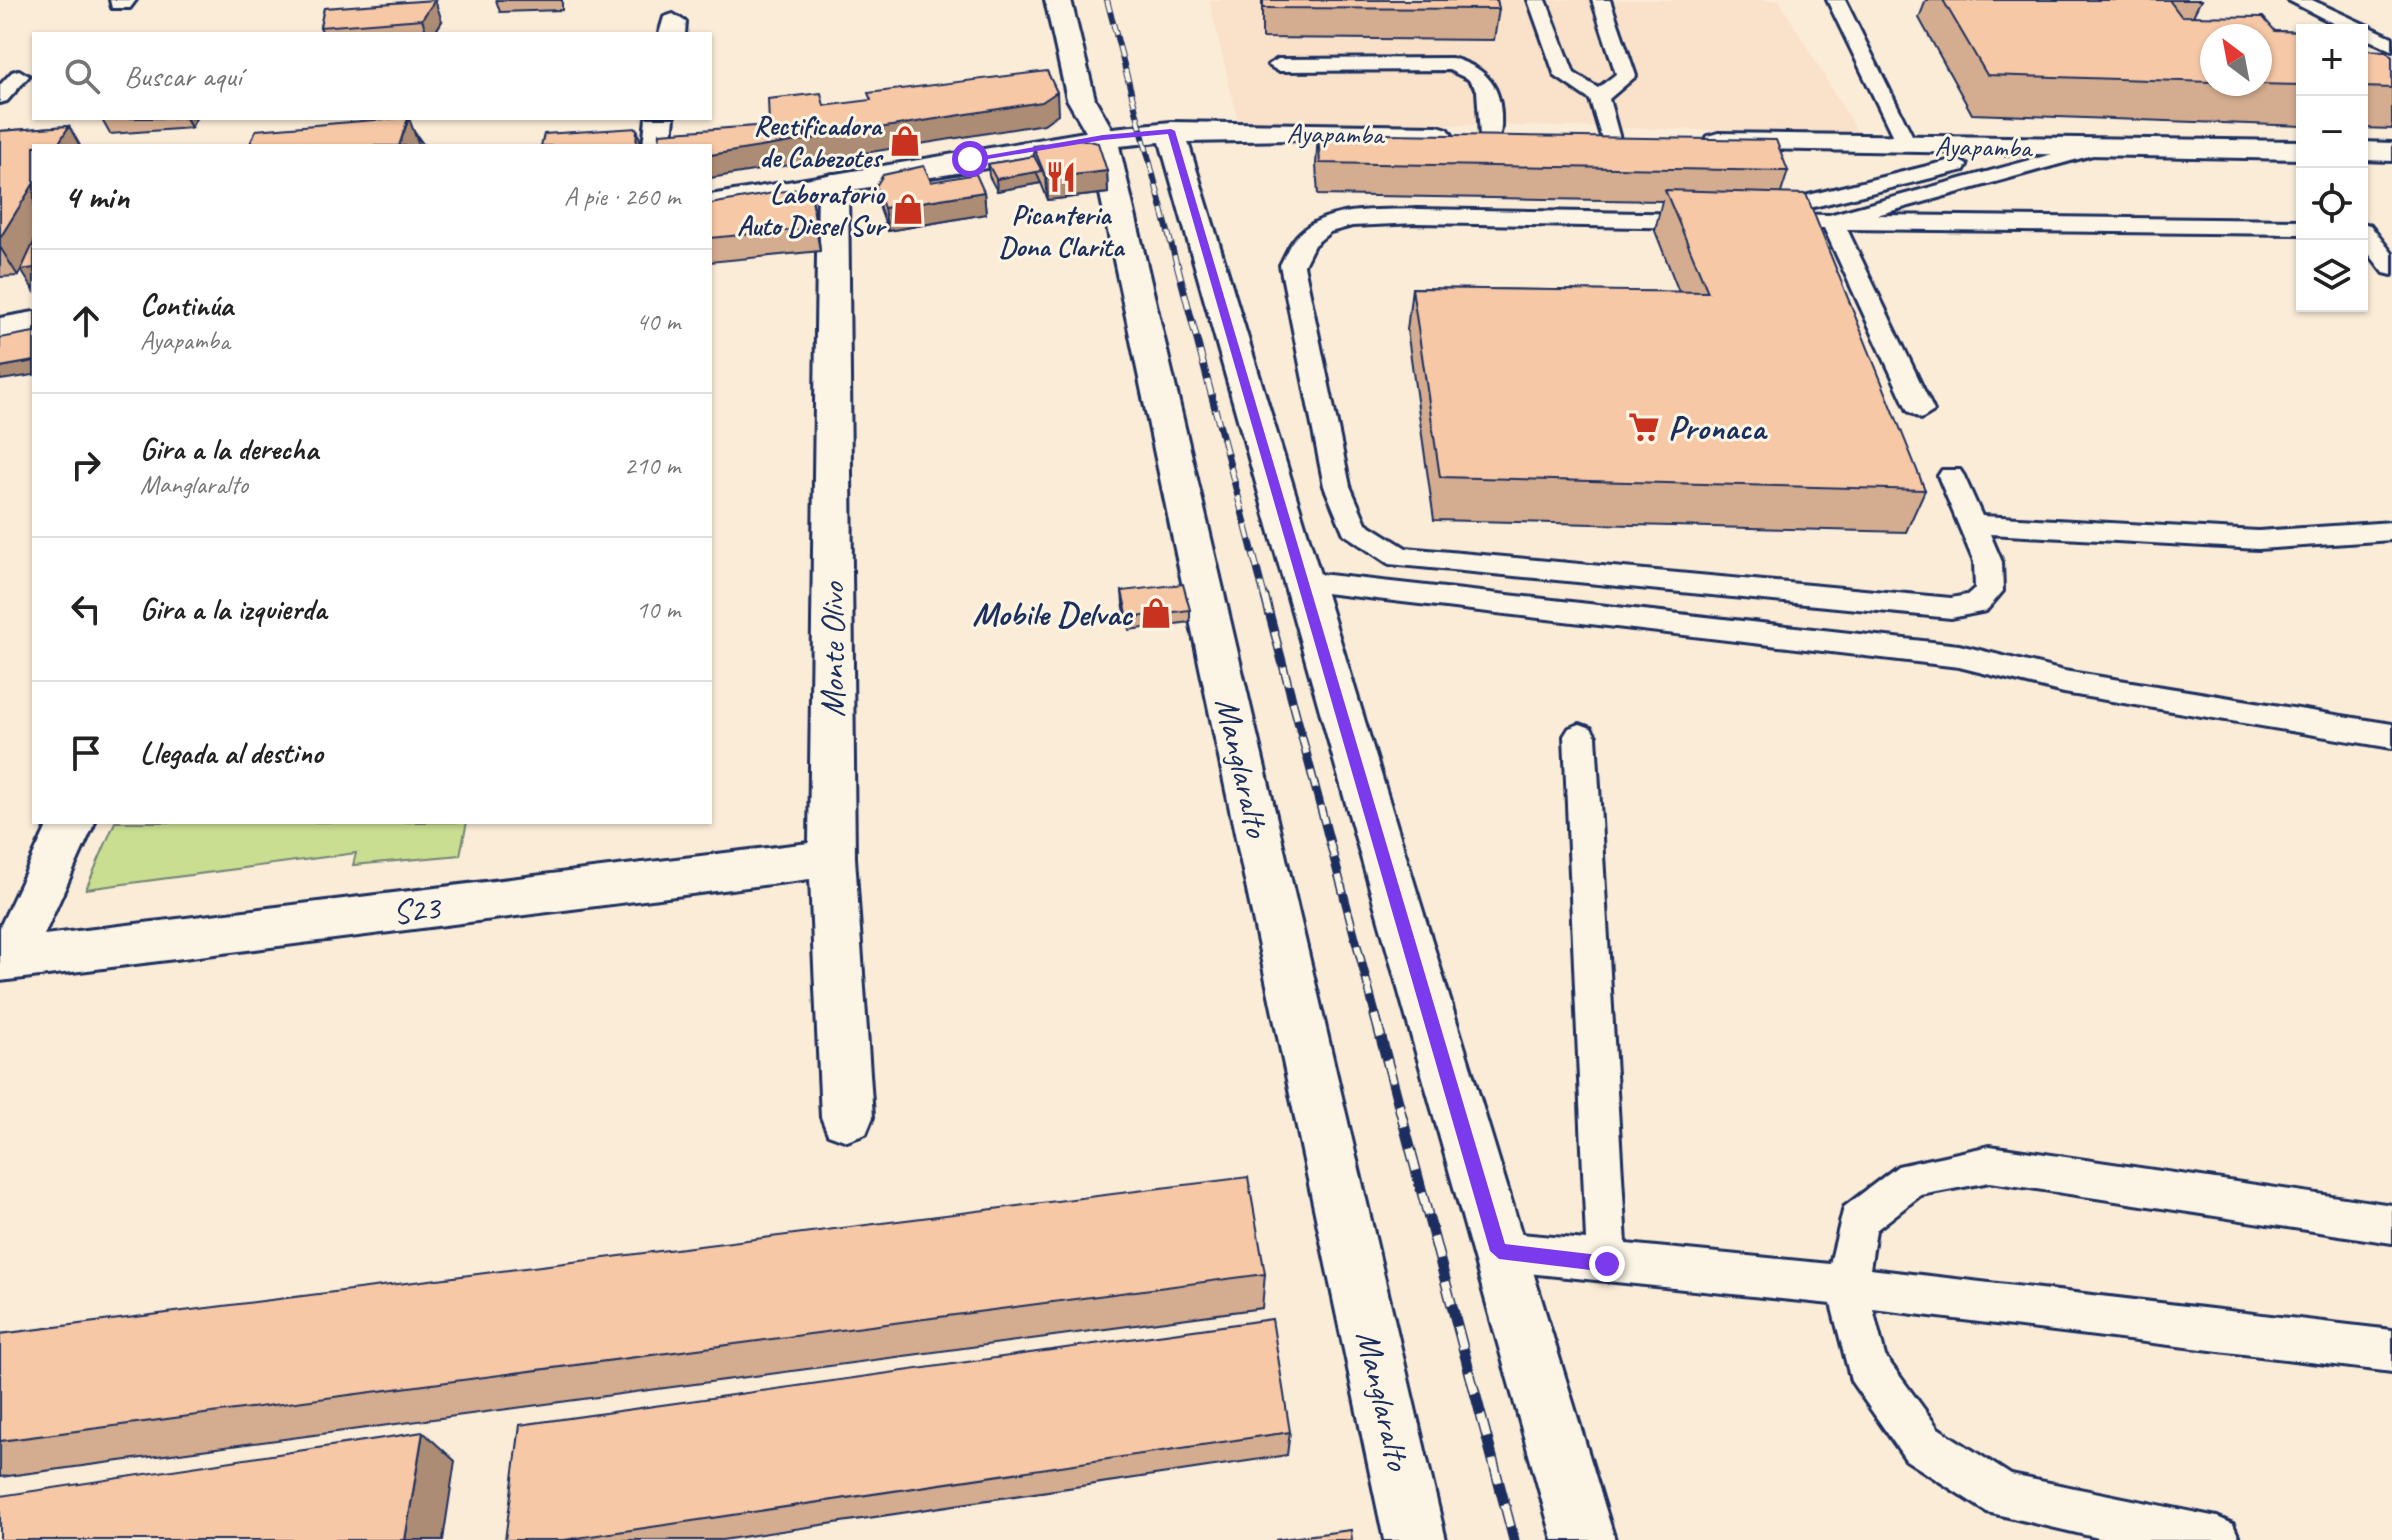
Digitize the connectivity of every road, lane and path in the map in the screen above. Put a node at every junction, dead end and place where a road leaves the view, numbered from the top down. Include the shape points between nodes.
1 (1058, 0) edge
2 (1537, 0) edge
3 (1601, 0) edge
4 (1836, 0) edge
5 (2297, 0) edge
6 (2392, 44) edge
7 (1278, 65) dead end
8 (19, 76) dead end
9 (0, 97) edge
10 (1599, 97) junction
11 (392, 120) edge
12 (660, 120) edge
13 (1171, 131) junction
14 (1490, 136) junction
15 (1520, 137) edge
16 (1103, 138) junction
17 (1580, 138) edge
18 (1610, 139) junction
19 (1640, 140) edge
20 (1685, 141) edge
21 (410, 144) edge
22 (657, 144) edge
23 (1907, 145) junction
24 (2031, 147) junction
25 (2100, 147) junction
26 (2296, 150) edge
27 (2368, 151) edge
28 (2392, 152) edge
29 (833, 183) junction
30 (712, 204) edge
31 (1718, 221) edge
32 (1832, 221) junction
33 (2296, 227) edge
34 (2368, 228) edge
35 (2392, 228) edge
36 (2368, 236) edge
37 (2392, 268) edge
38 (32, 322) edge
39 (0, 328) edge
40 (1921, 411) dead end
41 (1951, 476) dead end
42 (1971, 524) junction
43 (2392, 531) edge
44 (1301, 582) junction
45 (1580, 736) dead end
46 (2392, 736) edge
47 (71, 824) edge
48 (832, 858) junction
49 (5, 960) edge
50 (847, 1117) dead end
51 (2392, 1224) edge
52 (1499, 1251) junction
53 (1607, 1264) junction
54 (1847, 1286) junction
55 (2392, 1351) edge
56 (1415, 1540) edge
57 (1584, 1540) edge
58 (2217, 1540) edge

1 - 16 main road, Manglaralto via 1081,99
2 - 10 lane via 1565,76
3 - 10 lane via 1626,76
4 - 23 lane
5 - 6 lane
7 - 14 lane via 1451,64 1469,69 1479,74 1491,98
8 - 9 lane
10 - 18 lane
11 - 21 lane
12 - 22 main road
13 - 14 main road, Ayapamba
13 - 16 main road, Ayapamba
13 - 44 main road
14 - 15 main road, Ayapamba
16 - 29 main road, Ayapamba
16 - 56 main road, Manglaralto
17 - 18 main road
18 - 19 main road
20 - 23 main road, Ayapamba
23 - 24 main road, Ayapamba
24 - 25 main road, Ayapamba
24 - 32 lane via 1747,218
25 - 26 main road, Ayapamba
25 - 32 lane
27 - 28 main road
29 - 30 main road, Ayapamba
29 - 48 main road, Monte Olivo
31 - 42 lane via 1351,219 1322,227 1304,241 1292,265 1337,486 1354,528 1399,557 1951,608 1976,604 1989,591 1988,562
32 - 33 lane
32 - 40 lane
34 - 35 lane
36 - 37 lane
38 - 39 main road
41 - 42 lane
42 - 43 lane via 2258,540
44 - 46 lane via 1959,656 2064,682
44 - 52 main road
45 - 53 lane
47 - 49 main road
48 - 49 main road, S23
48 - 50 main road, Monte Olivo
51 - 54 lane via 1990,1164 1912,1179 1858,1220
52 - 53 lane
52 - 57 main road
53 - 54 lane
54 - 55 lane
54 - 58 lane via 1866,1366 1922,1444 2003,1496

